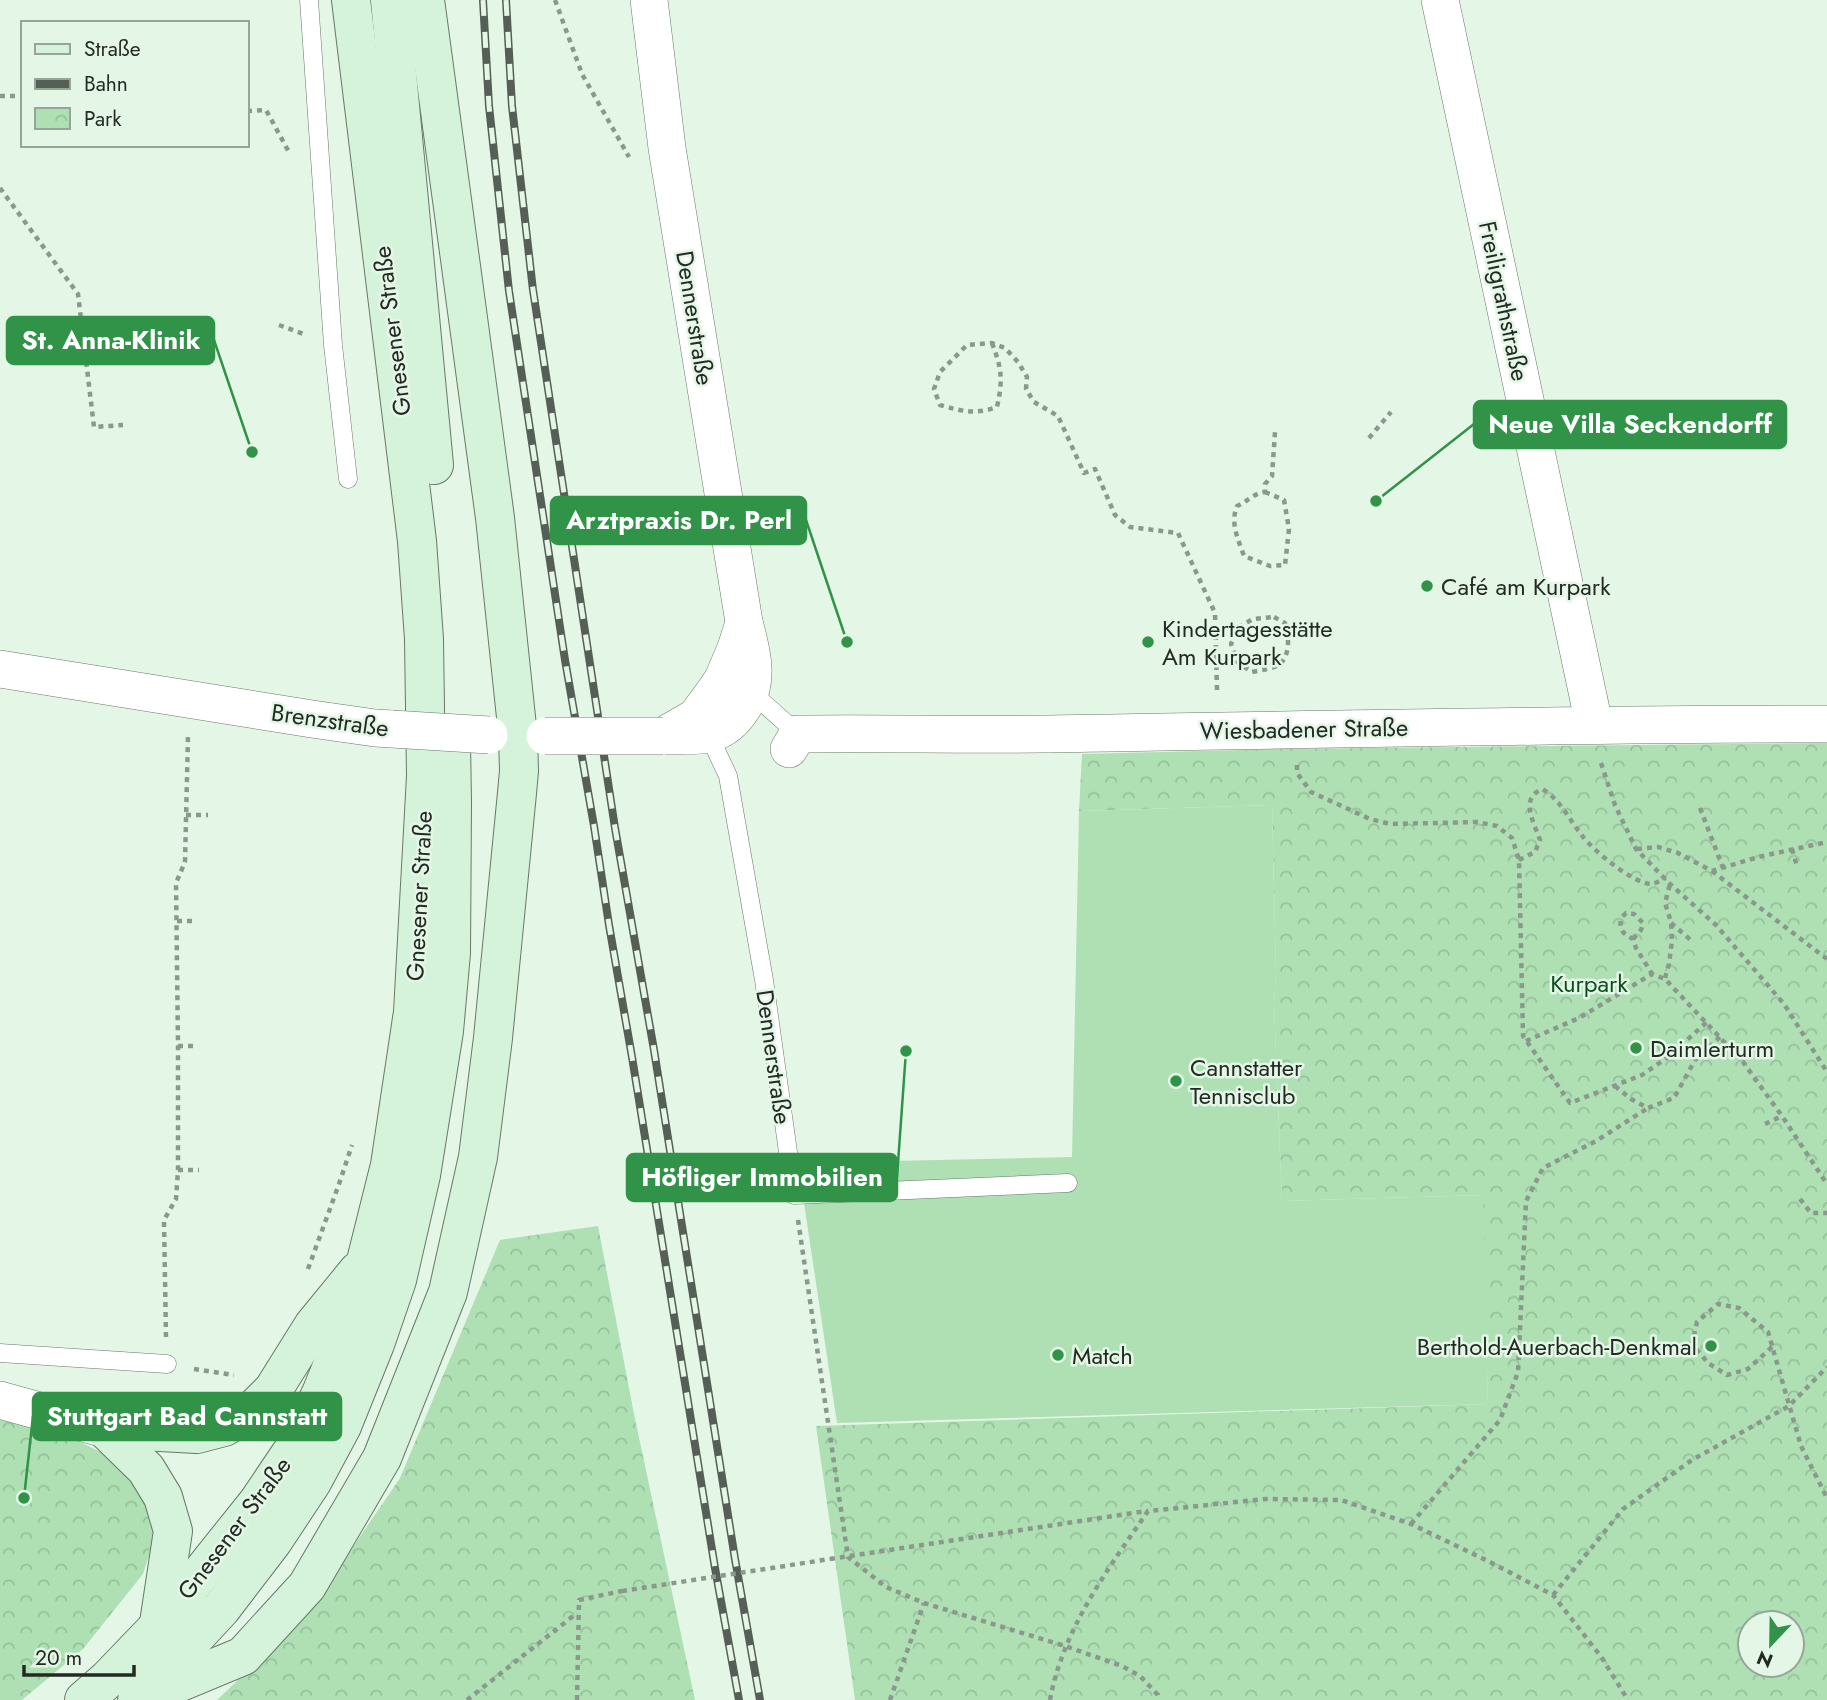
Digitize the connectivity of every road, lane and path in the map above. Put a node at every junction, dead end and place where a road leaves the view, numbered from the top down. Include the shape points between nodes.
1 (309, 0) edge
2 (351, 0) edge
3 (390, 0) edge
4 (425, 0) edge
5 (555, 0) edge
6 (1440, 0) edge
7 (646, 5) edge
8 (0, 96) edge
9 (21, 96) edge
10 (633, 165) dead end
11 (0, 188) edge
12 (992, 343) junction
13 (1391, 412) dead end
14 (123, 425) dead end
15 (1275, 432) dead end
16 (1369, 438) dead end
17 (348, 478) dead end
18 (1265, 492) junction
19 (1282, 663) joint
20 (0, 669) edge
21 (739, 680) junction
22 (1217, 690) dead end
23 (188, 699) junction
24 (1594, 724) junction
25 (1827, 724) edge
26 (703, 726) junction
27 (1297, 729) junction
28 (517, 736) junction
29 (794, 742) joint
30 (1700, 808) dead end
31 (186, 815) junction
32 (208, 815) dead end
33 (1827, 842) edge
34 (1636, 849) junction
35 (1792, 849) junction
36 (1519, 860) junction
37 (1797, 866) dead end
38 (1723, 867) junction
39 (1712, 871) junction
40 (1666, 878) junction
41 (1670, 884) junction
42 (177, 921) junction
43 (197, 921) dead end
44 (1671, 922) junction
45 (1633, 939) junction
46 (1693, 942) dead end
47 (1827, 959) edge
48 (1652, 974) junction
49 (1665, 979) junction
50 (1707, 1022) junction
51 (1720, 1036) junction
52 (1526, 1041) junction
53 (178, 1046) junction
54 (198, 1046) dead end
55 (1827, 1072) edge
56 (1614, 1086) junction
57 (1648, 1108) junction
58 (1782, 1116) junction
59 (1765, 1124) dead end
60 (355, 1135) dead end
61 (178, 1170) junction
62 (199, 1170) dead end
63 (1068, 1183) dead end
64 (1827, 1184) edge
65 (794, 1195) junction
66 (1800, 1199) dead end
67 (1827, 1213) edge
68 (368, 1258) junction
69 (307, 1273) dead end
70 (165, 1286) junction
71 (175, 1286) dead end
72 (1772, 1347) junction
73 (0, 1353) edge
74 (167, 1364) junction
75 (1827, 1367) edge
76 (240, 1376) dead end
77 (0, 1400) edge
78 (1789, 1406) junction
79 (104, 1429) junction
80 (1827, 1498) edge
81 (1148, 1511) junction
82 (1411, 1524) junction
83 (848, 1557) junction
84 (1553, 1595) junction
85 (924, 1603) junction
86 (578, 1613) junction
87 (158, 1627) junction
88 (1065, 1646) junction
89 (84, 1700) edge
90 (137, 1700) edge
91 (467, 1700) edge
92 (577, 1700) edge
93 (890, 1700) edge
94 (1050, 1700) edge
95 (1159, 1700) edge
96 (1628, 1700) edge

1 - 17 lane via 333,345
2 - 68 main road, Gnesener Straße via 417,541 426,776 413,1012 390,1165
3 - 90 main road, Gnesener Straße via 447,607 451,953 444,1031 421,1175 397,1280 342,1426 273,1541 221,1609
4 - 28 main road via 495,518
5 - 10 path via 582,75
6 - 24 street, Freiligrathstraße
7 - 21 street, Dennerstraße via 753,663 754,673
8 - 9 path
11 - 14 path via 78,294 94,427
12 - 12 path via 967,345 940,372 934,389 940,405 982,412 997,407 1002,377
12 - 22 path via 1005,348 1018,362 1034,402 1058,416 1084,473 1095,469 1115,515 1130,527 1178,533 1215,613
13 - 16 path
15 - 18 path via 1272,476
18 - 18 path via 1257,492 1237,506 1234,528 1244,556 1270,566 1284,565 1289,528 1284,500
19 - 19 path via 1252,672 1237,662 1231,644 1239,628 1253,619 1274,617 1285,623 1289,632
20 - 23 street, Brenzstraße
21 - 26 street via 746,703 728,726
21 - 29 lane
23 - 28 street, Brenzstraße, bridge via 375,728
23 - 31 path
24 - 25 street, Wiesbadener Straße
24 - 27 street, Wiesbadener Straße
24 - 34 path via 1606,780
26 - 28 street, Brenzstraße, bridge via 663,736
26 - 65 lane, Dennerstraße via 728,776 764,980
27 - 29 street, Wiesbadener Straße
27 - 36 path via 1297,773 1311,792 1390,824 1477,822 1497,826 1512,838
28 - 90 main road via 516,807 480,1144 448,1292 382,1458 307,1586 243,1656
30 - 38 path
31 - 32 path
31 - 42 path via 186,862 176,883
33 - 35 path
34 - 39 path via 1658,847
34 - 40 path
35 - 37 path
35 - 38 path
36 - 40 path via 1535,852 1541,840 1529,809 1533,793 1542,789 1554,795 1583,837 1610,863 1639,881 1652,884
36 - 52 path via 1522,1036
38 - 39 path
39 - 47 path
40 - 41 path
41 - 44 path via 1665,903
41 - 55 path via 1716,925 1784,1004
42 - 43 path
42 - 53 path
44 - 46 path
44 - 49 path
45 - 45 path via 1620,927 1620,918 1626,914 1634,914 1643,923
45 - 48 path
48 - 49 path
48 - 52 path via 1579,1018
49 - 50 path
50 - 51 path
50 - 56 path via 1642,1075
51 - 57 path via 1695,1060 1674,1098
51 - 58 path
52 - 56 path via 1570,1103
53 - 54 path
53 - 61 path
56 - 57 path
57 - 82 path via 1543,1168 1526,1201 1518,1372 1500,1420
58 - 59 path
58 - 64 path
60 - 69 path
61 - 62 path
61 - 70 path via 176,1199 164,1220
63 - 65 lane
65 - 83 path
66 - 67 path via 1811,1213
68 - 79 main road via 253,1410 224,1427 197,1434
68 - 87 main road, Gnesener Straße via 352,1317 297,1444 258,1502
70 - 71 path
70 - 74 path
72 - 72 path via 1768,1332 1740,1308 1718,1304 1697,1322 1692,1344 1708,1363 1727,1375 1748,1369
72 - 78 path
73 - 74 lane
74 - 76 path
75 - 78 path
77 - 79 street
78 - 80 path via 1801,1446
78 - 84 path via 1692,1460 1623,1509
79 - 87 main road via 146,1469 163,1497 173,1531
81 - 82 path via 1266,1499 1341,1500
81 - 83 path
81 - 88 path via 1107,1571
82 - 84 path
83 - 85 path via 886,1587
83 - 86 path, bridge via 622,1591 579,1600
84 - 96 path
85 - 88 path
85 - 93 path
86 - 91 path
86 - 92 path
87 - 89 main road, Gnesener Straße
88 - 94 path
88 - 95 path via 1140,1676

